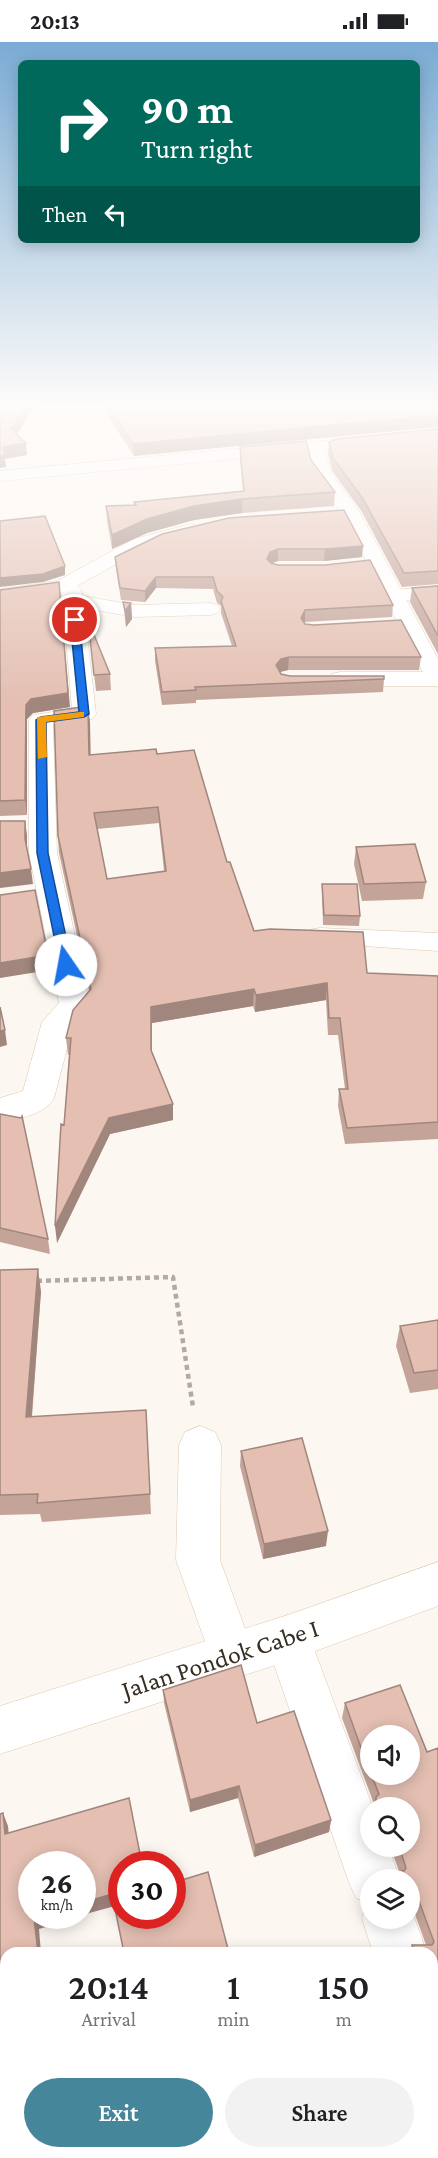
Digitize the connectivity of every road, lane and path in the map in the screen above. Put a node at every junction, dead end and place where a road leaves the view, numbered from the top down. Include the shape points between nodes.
1 (345, 505) edge
2 (351, 513) junction
3 (329, 515) edge
4 (205, 527) edge
5 (378, 564) junction
6 (356, 566) edge
7 (438, 592) edge
8 (68, 593) junction
9 (0, 595) edge
10 (394, 595) junction
11 (210, 609) dead end
12 (323, 679) edge
13 (438, 679) edge
14 (299, 936) edge
15 (438, 942) edge
16 (0, 1110) edge
17 (35, 1281) edge
18 (200, 1447) joint
19 (438, 1584) edge
20 (288, 1638) junction
21 (232, 1656) junction
22 (0, 1730) edge
23 (370, 1869) edge
24 (392, 1929) edge
25 (398, 1947) edge

1 - 2 street
2 - 3 street
2 - 5 street
4 - 8 street via 141,543
5 - 6 street
5 - 10 street
7 - 10 street
8 - 9 street via 49,589
8 - 11 street via 135,611
8 - 16 street via 84,714 41,720 32,825 43,853 41,894 75,1006 58,1022 38,1098
10 - 13 street via 399,625
12 - 13 street
14 - 15 street
17 - 18 path via 173,1277
18 - 21 street via 198,1560
19 - 20 street, Jalan Pondok Cabe I
20 - 21 street, Jalan Pondok Cabe I
20 - 23 street
21 - 22 street, Jalan Pondok Cabe I
24 - 25 street

